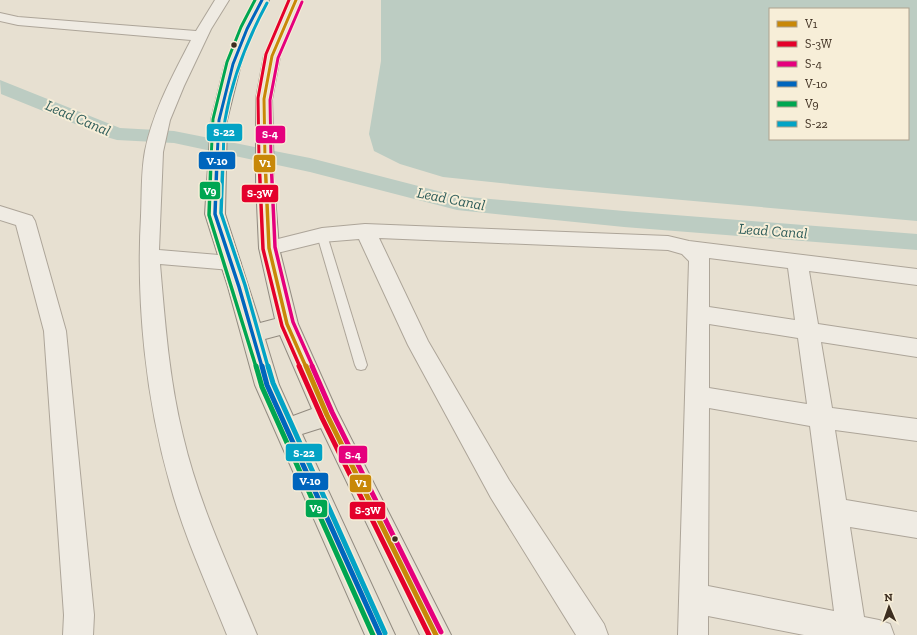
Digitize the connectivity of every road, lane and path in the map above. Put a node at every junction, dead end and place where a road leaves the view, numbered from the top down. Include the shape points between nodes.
1 (222, 0) edge
2 (262, 0) edge
3 (296, 0) edge
4 (0, 17) edge
5 (201, 36) junction
6 (0, 213) edge
7 (366, 231) junction
8 (322, 235) junction
9 (269, 248) junction
10 (689, 248) junction
11 (149, 256) junction
12 (797, 262) junction
13 (231, 263) junction
14 (917, 277) edge
15 (698, 314) junction
16 (287, 324) junction
17 (808, 331) junction
18 (252, 334) junction
19 (917, 348) edge
20 (362, 365) dead end
21 (697, 396) junction
22 (327, 415) junction
23 (821, 416) junction
24 (286, 429) junction
25 (917, 430) edge
26 (834, 511) junction
27 (917, 525) edge
28 (693, 598) junction
29 (851, 632) edge
30 (78, 635) edge
31 (242, 635) edge
32 (380, 635) edge
33 (436, 635) edge
34 (593, 635) edge
35 (693, 635) edge
36 (879, 635) edge

1 - 5 street
2 - 13 main road via 233,64 219,120 215,214
3 - 9 main road via 272,56 264,99
4 - 5 street via 18,21
5 - 11 street via 162,120 154,152
6 - 30 street via 24,221 55,331 79,615
7 - 8 street
7 - 10 street via 637,241 668,243
7 - 34 street via 419,346 500,489
8 - 9 street
8 - 20 lane
9 - 16 main road
10 - 12 street
10 - 15 street via 698,259
11 - 13 street
11 - 31 street via 158,370 170,436 183,485 203,542
12 - 14 street
12 - 17 street
13 - 18 main road
15 - 17 street
15 - 21 street
16 - 18 main road
16 - 22 main road
17 - 19 street
17 - 23 street
18 - 24 main road via 267,385
21 - 23 street
21 - 28 street
22 - 24 main road
22 - 33 main road
23 - 25 street
23 - 26 street
24 - 32 main road
26 - 27 street
26 - 29 street
28 - 29 street
28 - 35 street
29 - 36 street

